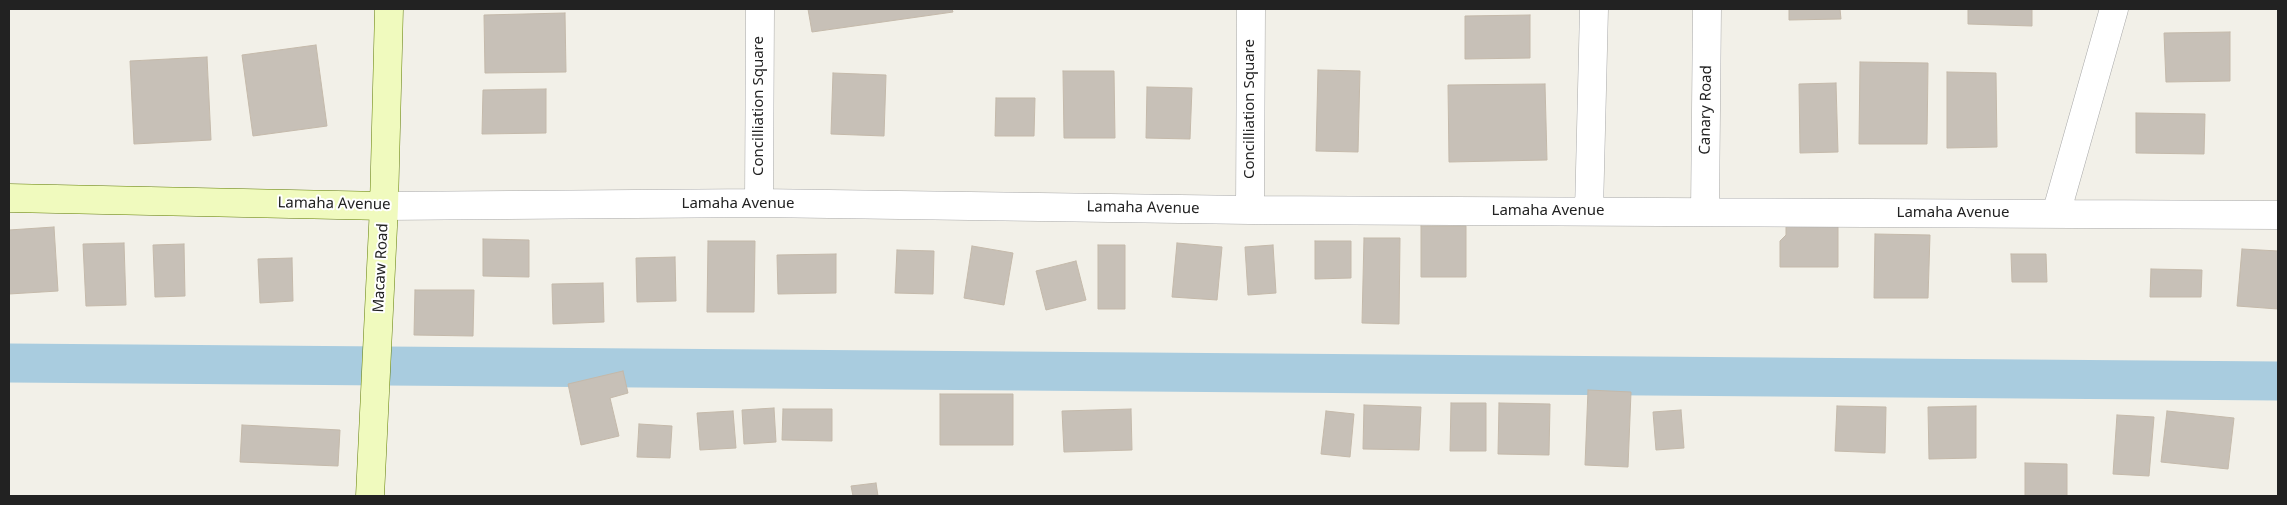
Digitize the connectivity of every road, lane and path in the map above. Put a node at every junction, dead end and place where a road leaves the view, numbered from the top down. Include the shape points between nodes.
1 (389, 9) edge
2 (760, 9) edge
3 (1251, 9) edge
4 (1594, 9) edge
5 (1707, 9) edge
6 (2114, 9) edge
7 (9, 198) edge
8 (759, 203) junction
9 (384, 206) junction
10 (1250, 210) junction
11 (1705, 211) junction
12 (1589, 212) junction
13 (2056, 214) junction
14 (2278, 215) edge
15 (370, 496) edge

1 - 9 street, Macaw Road
2 - 8 street, Concilliation Square
3 - 10 street, Concilliation Square
4 - 12 street
5 - 11 street, Canary Road
6 - 13 street
7 - 9 street, Lamaha Avenue
8 - 9 street, Lamaha Avenue
8 - 10 street, Lamaha Avenue
9 - 15 street, Macaw Road
10 - 12 street, Lamaha Avenue
11 - 12 street, Lamaha Avenue
11 - 13 street, Lamaha Avenue
13 - 14 street, Lamaha Avenue

